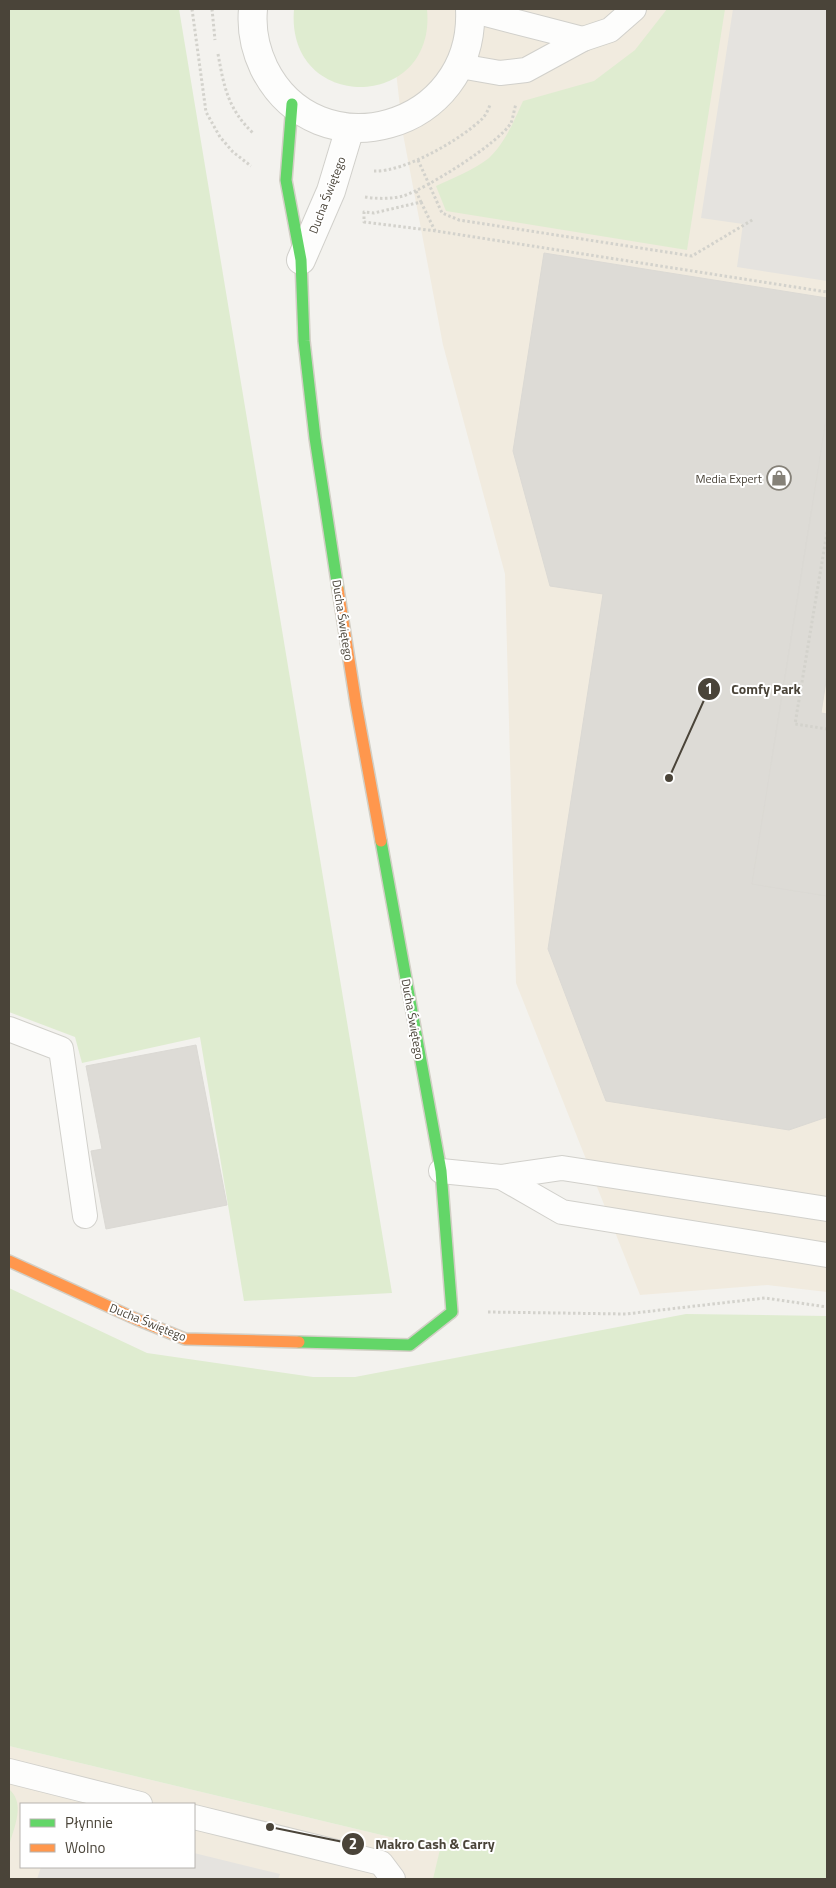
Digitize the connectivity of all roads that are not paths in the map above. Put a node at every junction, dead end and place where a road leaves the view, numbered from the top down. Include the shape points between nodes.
1 (253, 9) edge
2 (634, 9) edge
3 (470, 10) edge
4 (583, 40) junction
5 (460, 66) junction
6 (292, 104) junction
7 (350, 128) junction
8 (301, 260) junction
9 (9, 1029) edge
10 (441, 1171) junction
11 (501, 1177) junction
12 (827, 1210) edge
13 (85, 1216) dead end
14 (827, 1255) edge
15 (9, 1261) edge
16 (9, 1771) edge
17 (136, 1803) edge
18 (195, 1817) edge
19 (393, 1879) edge

1 - 6 street via 256,52 270,80
2 - 4 lane via 610,30
3 - 4 lane
3 - 5 street via 468,38
4 - 5 lane via 526,70 500,73
5 - 7 street via 441,93 415,114 383,126
6 - 7 street via 319,120
6 - 8 street, Ducha Świętego via 286,180
7 - 8 street, Ducha Świętego via 332,191
8 - 10 street, Ducha Świętego via 304,341 319,468 356,704
9 - 13 lane via 61,1049
10 - 11 lane
10 - 15 street, Ducha Świętego via 452,1312 410,1345 185,1339
11 - 12 lane via 562,1168
11 - 14 lane via 562,1212
16 - 17 lane
18 - 19 lane via 381,1863

